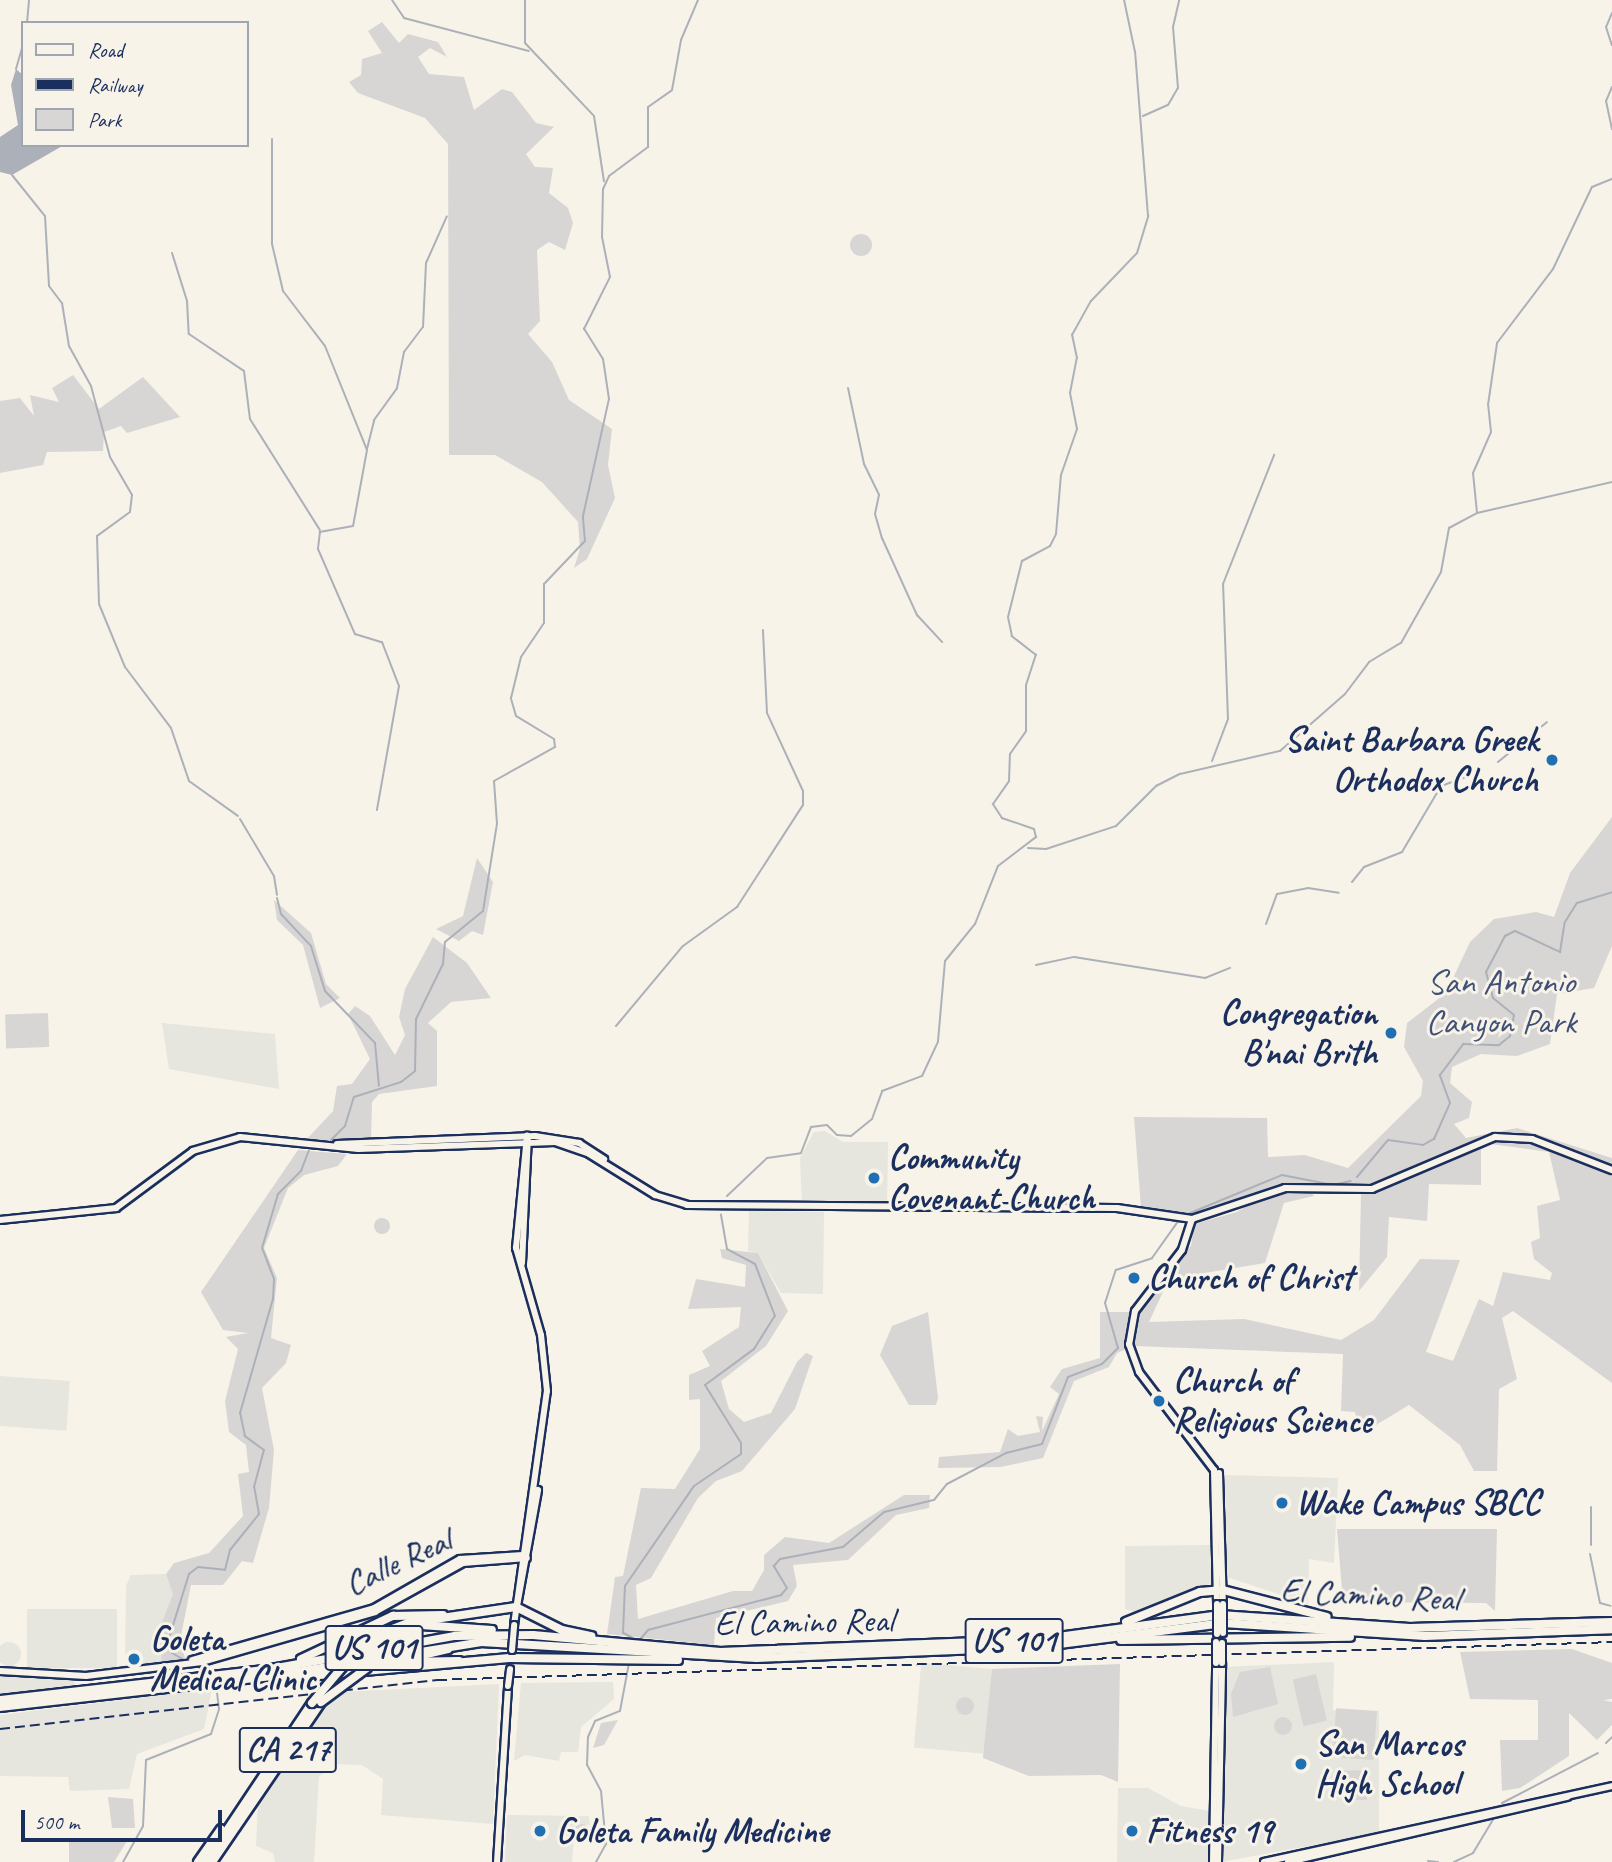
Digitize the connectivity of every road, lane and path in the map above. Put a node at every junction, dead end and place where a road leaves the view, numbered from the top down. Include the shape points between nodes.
1 (526, 1140) junction
2 (1612, 1170) edge
3 (1188, 1219) junction
4 (0, 1220) edge
5 (523, 1557) junction
6 (1220, 1590) junction
7 (516, 1607) junction
8 (477, 1615) junction
9 (1612, 1622) edge
10 (1375, 1626) junction
11 (391, 1628) junction
12 (1612, 1629) edge
13 (533, 1635) junction
14 (1398, 1635) junction
15 (1219, 1638) junction
16 (1052, 1639) junction
17 (503, 1642) junction
18 (1073, 1643) junction
19 (620, 1647) junction
20 (651, 1650) junction
21 (511, 1654) junction
22 (757, 1658) junction
23 (483, 1662) junction
24 (367, 1668) junction
25 (0, 1671) edge
26 (228, 1675) junction
27 (251, 1678) junction
28 (218, 1679) junction
29 (205, 1681) junction
30 (0, 1700) edge
31 (316, 1702) junction
32 (0, 1707) edge
33 (256, 1786) junction
34 (1612, 1786) edge
35 (1570, 1796) junction
36 (255, 1798) junction
37 (198, 1862) edge
38 (206, 1862) edge
39 (212, 1862) edge
40 (219, 1862) edge
41 (497, 1862) edge
42 (1215, 1862) edge
43 (1264, 1862) edge
44 (1288, 1862) edge

1 - 3 main road via 579,1143 655,1195 687,1205 1117,1208
1 - 4 main road via 325,1146 220,1140 189,1154 119,1207
1 - 5 main road via 516,1248 541,1335 547,1391
2 - 3 main road via 1532,1139 1495,1137 1372,1189 1285,1188
3 - 6 main road via 1182,1250 1138,1306 1129,1339 1137,1368 1201,1448 1218,1484
5 - 7 main road
5 - 25 main road, Calle Real via 460,1559 374,1608 198,1661 121,1672
6 - 10 highway
6 - 15 main road, bridge
6 - 16 highway via 1128,1622
7 - 8 highway
7 - 19 highway via 562,1630
7 - 21 main road, bridge
8 - 11 highway
8 - 26 highway via 393,1616 311,1656
9 - 10 highway, El Camino Real / US 101
10 - 16 highway, El Camino Real / US 101 via 1220,1615
11 - 13 highway
11 - 31 highway, CA 217, bridge via 366,1639
12 - 14 highway, El Camino Real / US 101
13 - 19 highway, El Camino Real / US 101
13 - 26 highway, El Camino Real / US 101 via 424,1639
14 - 15 highway
14 - 18 highway, El Camino Real / US 101 via 1223,1623
15 - 18 highway
15 - 42 main road, bridge
16 - 20 highway, El Camino Real / US 101 via 762,1651
17 - 19 highway, El Camino Real / US 101
17 - 24 highway
17 - 27 highway, El Camino Real / US 101 via 418,1647
18 - 22 highway, El Camino Real / US 101
19 - 20 highway, El Camino Real / US 101
20 - 22 highway, El Camino Real / US 101
21 - 22 highway via 616,1661
21 - 23 highway
21 - 41 main road, bridge
23 - 24 highway
23 - 27 highway
24 - 31 highway, CA 217, bridge
26 - 28 highway, El Camino Real / US 101
27 - 28 highway, El Camino Real / US 101
28 - 29 highway, El Camino Real / US 101
29 - 30 highway, El Camino Real / US 101
29 - 32 highway, El Camino Real / US 101
31 - 33 highway, CA 217
31 - 36 highway, CA 217
33 - 37 highway
33 - 38 highway, CA 217
34 - 35 main road
35 - 43 main road
35 - 44 main road
36 - 39 highway, CA 217
36 - 40 highway

